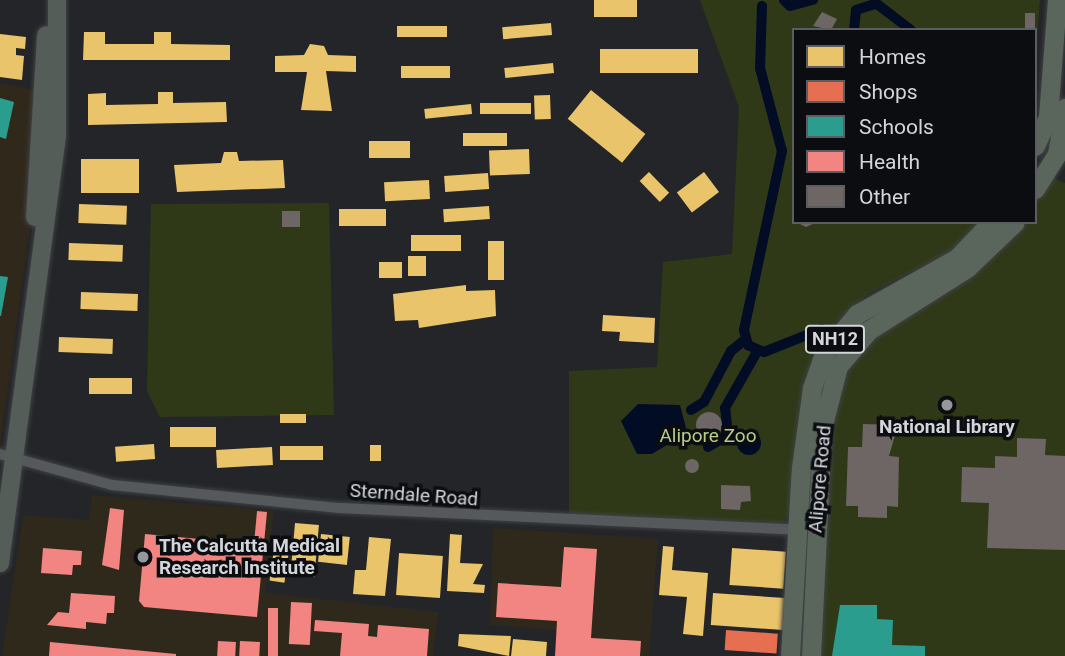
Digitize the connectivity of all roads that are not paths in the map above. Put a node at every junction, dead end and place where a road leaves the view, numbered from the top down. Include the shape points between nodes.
1 (48, 0) edge
2 (57, 0) edge
3 (1057, 0) edge
4 (1065, 108) edge
5 (1037, 142) edge
6 (1037, 186) edge
7 (989, 224) edge
8 (1013, 224) edge
9 (7, 457) edge
10 (0, 488) edge
11 (806, 532) junction
12 (0, 563) edge
13 (790, 656) edge
14 (810, 656) edge

1 - 9 main road via 40,171
2 - 9 main road via 57,137
3 - 5 highway via 1048,117
4 - 6 highway via 1057,154
7 - 11 highway, NH12 via 957,258 857,314 824,353 812,388
8 - 11 highway, Alipore Road / NH12 via 967,268 869,330 838,366 822,429
9 - 10 main road
9 - 11 street, Sterndale Road via 112,485 340,508
9 - 12 main road
11 - 13 highway, NH12
11 - 14 highway, Alipore Road / NH12

